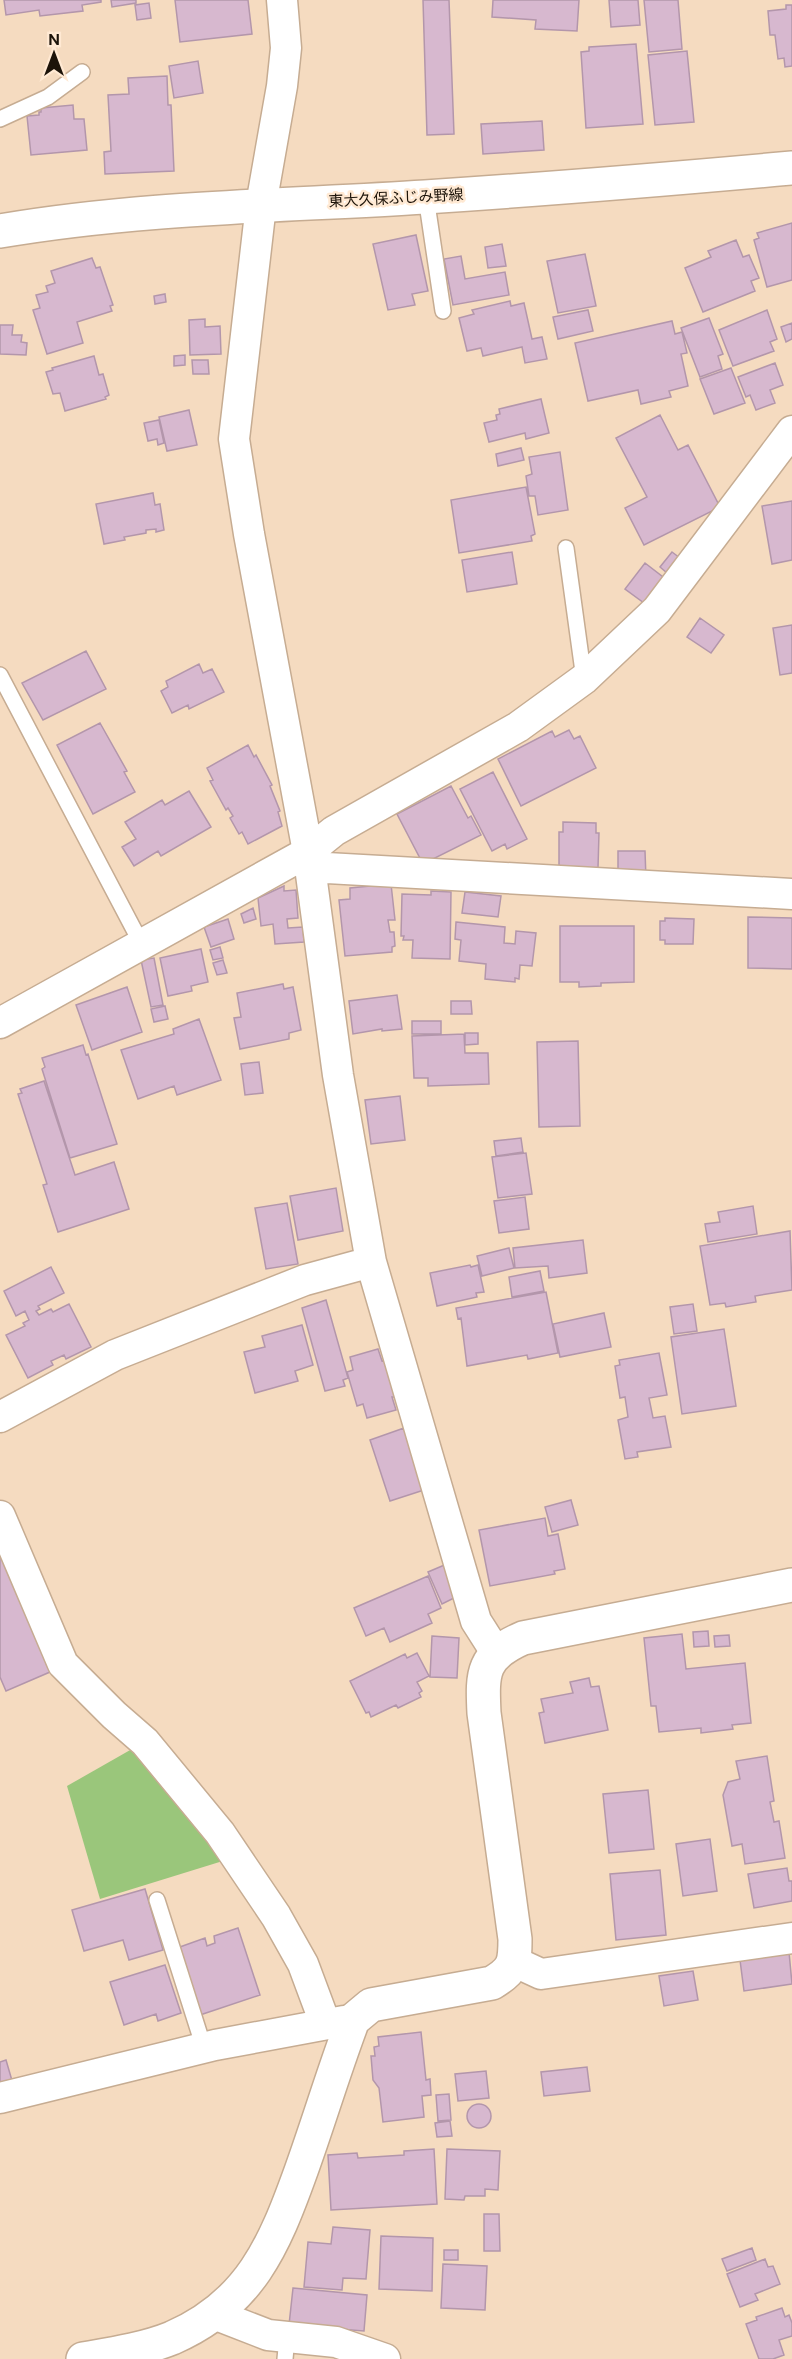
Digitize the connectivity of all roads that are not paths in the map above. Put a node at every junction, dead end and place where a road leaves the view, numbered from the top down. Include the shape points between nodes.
1 (282, 0) edge
2 (82, 72) dead end
3 (0, 119) edge
4 (792, 168) edge
5 (426, 197) junction
6 (261, 205) junction
7 (0, 231) edge
8 (443, 311) dead end
9 (792, 431) edge
10 (566, 548) dead end
11 (0, 675) edge
12 (584, 679) junction
13 (309, 859) junction
14 (792, 894) edge
15 (141, 943) junction
16 (0, 1023) edge
17 (371, 1262) junction
18 (0, 1417) edge
19 (0, 1516) edge
20 (792, 1585) edge
21 (497, 1654) junction
22 (157, 1900) dead end
23 (792, 1938) edge
24 (515, 1962) junction
25 (339, 2022) junction
26 (204, 2048) junction
27 (0, 2098) edge
28 (214, 2314) junction
29 (286, 2348) edge
30 (83, 2359) edge
31 (386, 2359) edge

1 - 6 street via 286,48
2 - 3 lane via 48,98
4 - 5 street, 東大久保ふじみ野線
5 - 6 street, 東大久保ふじみ野線
5 - 8 lane
6 - 7 street, 東大久保ふじみ野線 via 148,212
6 - 13 street via 234,440
9 - 12 street via 657,610
10 - 12 lane
11 - 15 lane
12 - 13 street via 518,727 334,831
13 - 14 street
13 - 15 street
13 - 17 street via 338,1076
15 - 16 street
17 - 18 street via 305,1280 115,1354
17 - 21 street via 476,1621
19 - 25 street via 63,1664 145,1742 220,1833 276,1916
20 - 21 street via 523,1638
21 - 24 street via 482,1679
22 - 26 lane
23 - 24 street via 541,1974
24 - 25 street via 492,1983 371,2005
25 - 26 street
25 - 28 street via 310,2146 278,2233 249,2280
26 - 27 street
28 - 29 street via 268,2335
28 - 30 street via 172,2338
29 - 31 street via 336,2342

